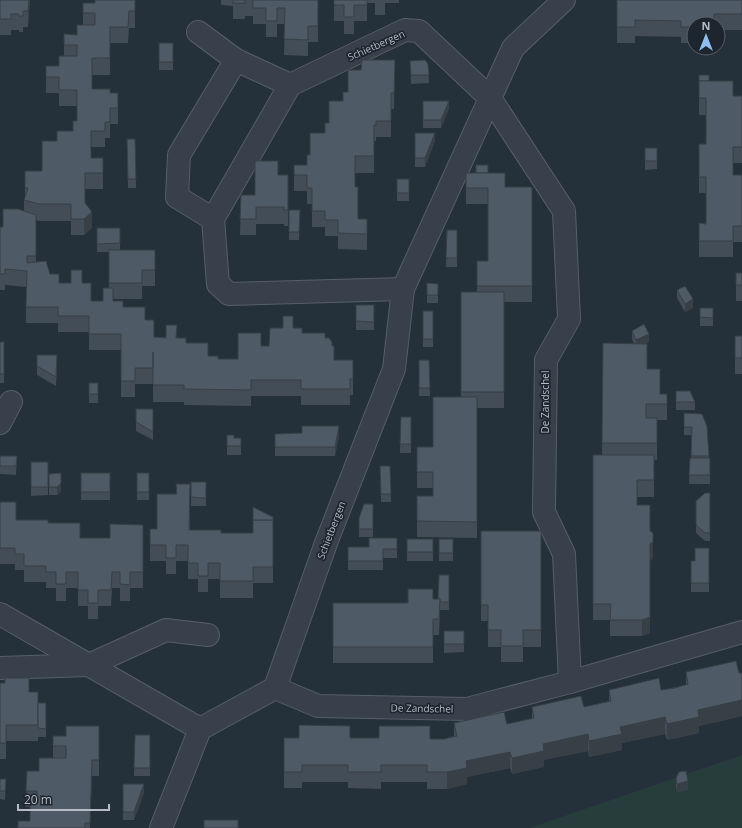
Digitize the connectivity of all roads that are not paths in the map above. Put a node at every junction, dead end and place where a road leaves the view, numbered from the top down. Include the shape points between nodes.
1 (564, 0) edge
2 (198, 32) dead end
3 (236, 60) junction
4 (290, 85) junction
5 (490, 98) junction
6 (213, 219) junction
7 (403, 289) junction
8 (11, 402) dead end
9 (0, 423) edge
10 (0, 614) edge
11 (742, 632) edge
12 (208, 636) dead end
13 (89, 665) junction
14 (0, 668) edge
15 (570, 682) junction
16 (275, 688) junction
17 (200, 729) junction
18 (161, 828) edge

1 - 5 street, Schietbergen via 513,48
2 - 3 street
3 - 4 street
3 - 6 street via 179,155 177,197
4 - 5 street, Schietbergen via 405,30 419,31
4 - 6 street
5 - 7 street, Schietbergen
5 - 15 street, De Zandschel via 564,211 569,319 546,360 544,512 564,554
6 - 7 street via 218,284 229,294
7 - 16 street, Schietbergen via 394,369 326,543
8 - 9 street
10 - 13 street
11 - 15 street, De Zandschel
12 - 13 street via 166,630
13 - 14 street
13 - 17 street
15 - 16 street, De Zandschel via 467,709 318,706
16 - 17 street
17 - 18 street

